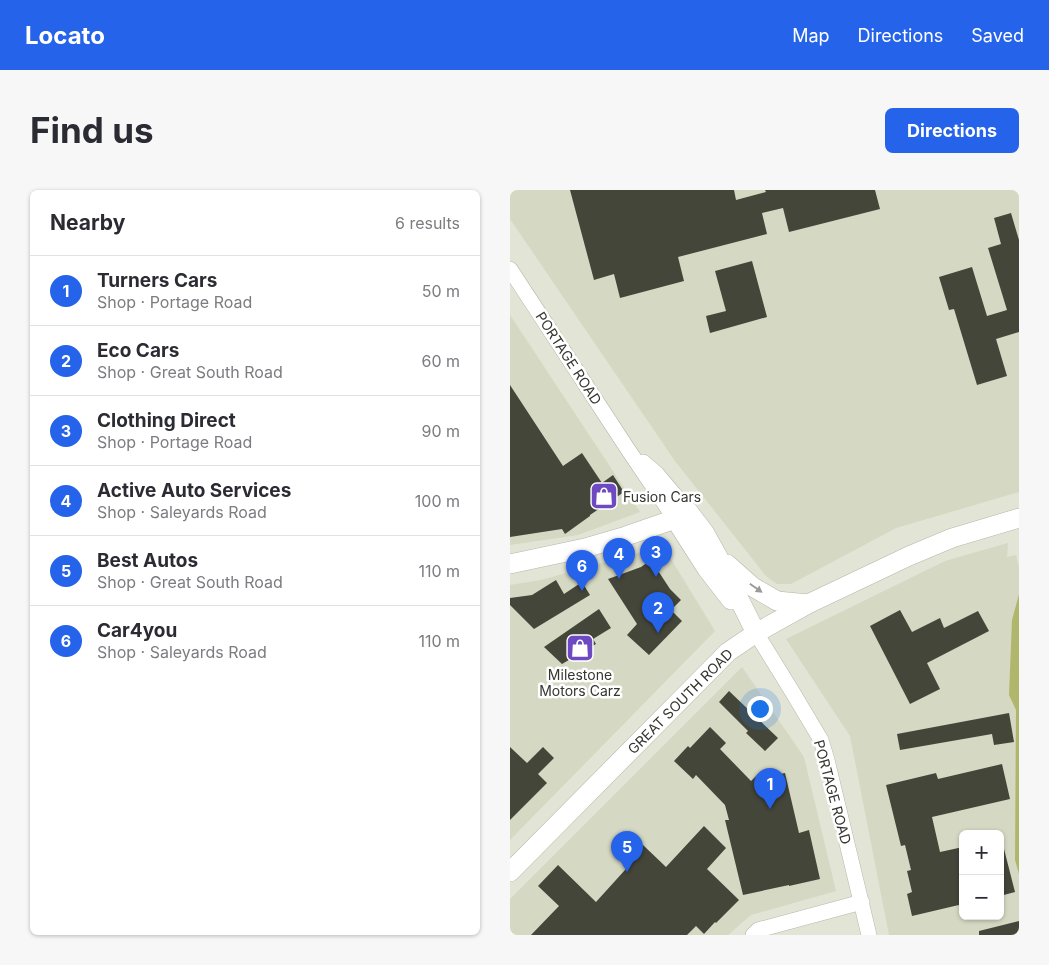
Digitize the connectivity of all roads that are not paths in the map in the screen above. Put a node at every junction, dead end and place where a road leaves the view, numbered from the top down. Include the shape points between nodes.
1 (510, 269) edge
2 (682, 515) junction
3 (1019, 518) edge
4 (638, 532) junction
5 (713, 563) junction
6 (510, 564) edge
7 (808, 604) junction
8 (756, 633) junction
9 (510, 872) edge
10 (862, 902) junction
11 (754, 935) edge
12 (869, 935) edge

1 - 2 street, PORTAGE ROAD via 627,448
2 - 4 main road
2 - 5 main road, PORTAGE ROAD
3 - 7 main road, GREAT SOUTH ROAD via 931,546
4 - 5 main road via 665,533
4 - 6 main road via 585,548
5 -> 7 main road via 728,564 753,587 777,601
5 - 8 main road, PORTAGE ROAD
7 - 8 main road, GREAT SOUTH ROAD
8 - 9 main road, GREAT SOUTH ROAD via 728,652
8 - 10 street, PORTAGE ROAD via 821,740
10 - 11 street via 758,930
10 - 12 street, PORTAGE ROAD

